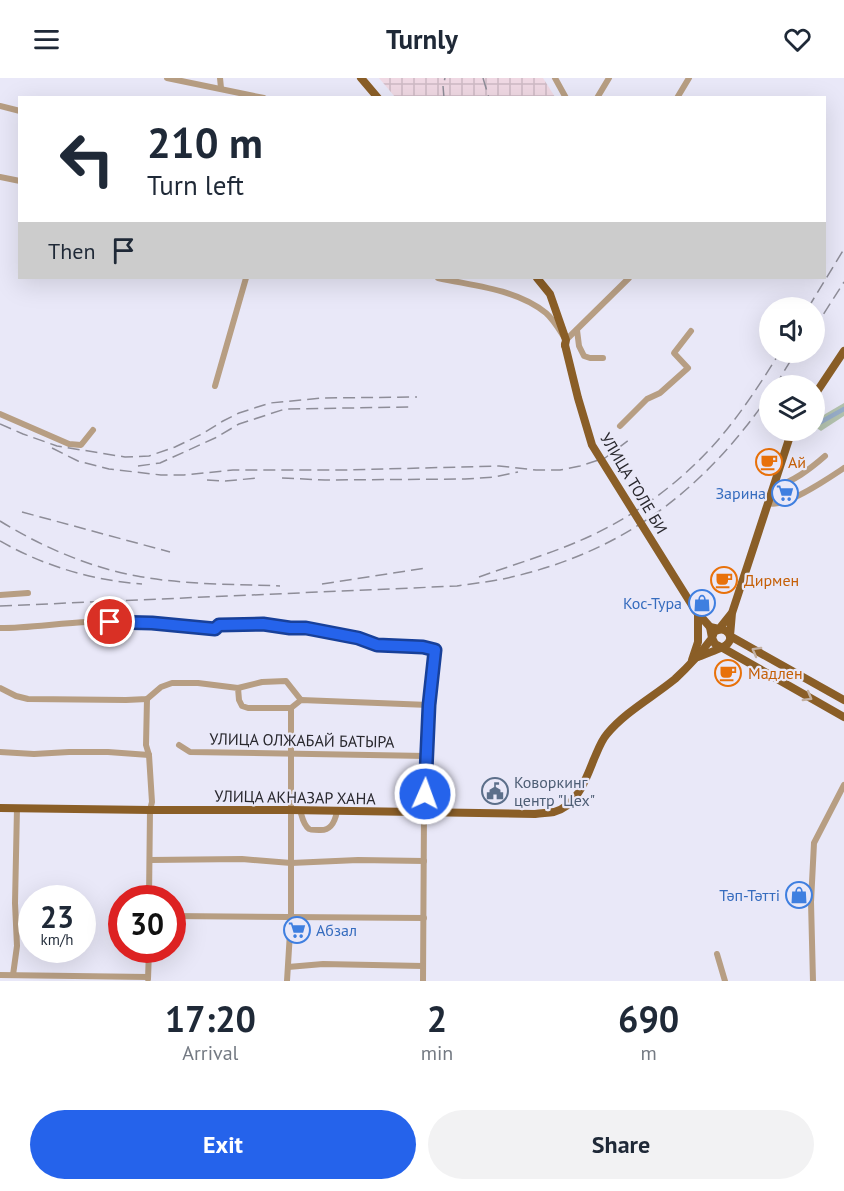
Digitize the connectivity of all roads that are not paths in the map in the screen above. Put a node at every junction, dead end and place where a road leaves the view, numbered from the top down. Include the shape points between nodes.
1 (167, 78) edge
2 (220, 78) edge
3 (361, 78) edge
4 (555, 78) edge
5 (609, 78) edge
6 (689, 78) edge
7 (220, 88) junction
8 (255, 96) edge
9 (376, 96) edge
10 (565, 96) edge
11 (598, 96) edge
12 (678, 96) edge
13 (0, 106) edge
14 (18, 110) edge
15 (0, 177) edge
16 (18, 181) edge
17 (246, 279) edge
18 (443, 279) edge
19 (538, 279) edge
20 (628, 279) edge
21 (577, 330) junction
22 (691, 331) dead end
23 (565, 343) junction
24 (844, 351) edge
25 (603, 358) dead end
26 (825, 380) edge
27 (215, 386) dead end
28 (0, 414) edge
29 (620, 426) dead end
30 (93, 430) dead end
31 (788, 441) edge
32 (825, 456) dead end
33 (844, 468) edge
34 (773, 488) junction
35 (768, 503) junction
36 (28, 593) dead end
37 (0, 595) edge
38 (697, 612) junction
39 (732, 613) junction
40 (710, 627) junction
41 (0, 628) edge
42 (719, 629) junction
43 (730, 636) junction
44 (712, 638) junction
45 (721, 646) junction
46 (694, 661) junction
47 (0, 688) edge
48 (238, 688) junction
49 (147, 699) junction
50 (301, 700) junction
51 (844, 700) edge
52 (429, 705) junction
53 (291, 708) junction
54 (844, 717) edge
55 (179, 745) dead end
56 (0, 752) edge
57 (291, 754) junction
58 (149, 755) junction
59 (427, 756) junction
60 (844, 785) edge
61 (0, 808) edge
62 (17, 808) junction
63 (150, 810) junction
64 (290, 810) junction
65 (300, 810) junction
66 (337, 811) junction
67 (424, 812) junction
68 (150, 860) junction
69 (424, 861) junction
70 (291, 862) junction
71 (149, 885) edge
72 (186, 916) edge
73 (291, 916) junction
74 (424, 918) junction
75 (717, 954) dead end
76 (149, 963) edge
77 (423, 966) junction
78 (288, 967) junction
79 (0, 975) edge
80 (13, 975) junction
81 (148, 979) edge
82 (287, 981) edge
83 (423, 981) edge
84 (725, 981) edge
85 (813, 981) edge

1 - 7 street
2 - 7 street
3 - 9 main road
4 - 10 street
5 - 11 street
6 - 12 street
7 - 8 street
13 - 14 street
15 - 16 street
17 - 27 street
18 - 23 street via 529,302 548,315
19 - 23 main road, УЛИЦА ТОЛЕ БИ via 550,294
20 - 21 street
21 - 23 street
21 - 25 street via 584,356
22 - 29 street via 674,353 688,368 660,393 647,399
23 - 38 main road, УЛИЦА ТОЛЕ БИ, bridge via 592,445
24 - 26 main road
28 - 30 street via 69,444 81,445
31 - 34 main road
32 - 34 street via 805,474
33 - 35 street via 784,502
34 - 35 main road
35 - 39 main road
36 - 37 street
38 - 40 main road, УЛИЦА ТОЛЕ БИ
38 - 46 main road
39 - 42 main road
39 - 43 main road
40 - 42 main road
40 - 44 main road
41 - 52 street via 88,622 215,629 219,625 263,624 306,628 377,645 423,647 435,650
42 - 43 main road
42 - 44 main road
43 - 45 main road via 727,644
51 -> 43 main road
44 - 45 main road
44 - 46 main road, УЛИЦА АКНАЗАР ХАНА
45 - 46 main road, УЛИЦА АКНАЗАР ХАНА
45 -> 54 main road
46 - 67 main road, УЛИЦА АКНАЗАР ХАНА via 606,735 578,794 563,808 536,814
47 - 49 street via 28,699
48 - 49 street via 172,683
48 - 50 street via 286,681
48 - 53 street via 242,706
49 - 58 street
50 - 52 street
50 - 53 street
52 - 59 street
53 - 57 street
55 - 57 street, УЛИЦА ОЛЖАБАЙ БАТЫРА via 190,752
56 - 58 street
57 - 59 street, УЛИЦА ОЛЖАБАЙ БАТЫРА
57 - 64 street
58 - 63 street via 153,801
59 - 67 street
60 - 85 street via 814,843
61 - 62 main road, УЛИЦА АКНАЗАР ХАНА
62 - 63 main road, УЛИЦА АКНАЗАР ХАНА
62 - 80 street via 17,946
63 - 64 main road, УЛИЦА АКНАЗАР ХАНА
63 - 68 street
64 - 65 main road, УЛИЦА АКНАЗАР ХАНА
64 - 70 street
65 - 66 main road, УЛИЦА АКНАЗАР ХАНА
65 - 66 street via 307,827 323,830 333,823
66 - 67 main road, УЛИЦА АКНАЗАР ХАНА
67 - 69 street
68 - 70 street
68 - 71 street
69 - 70 street
69 - 74 street
70 - 73 street
72 - 73 street
73 - 74 street
73 - 78 street
74 - 77 street
75 - 84 street
76 - 81 street
77 - 78 street
77 - 83 street
78 - 82 street
79 - 80 street
80 - 81 street

